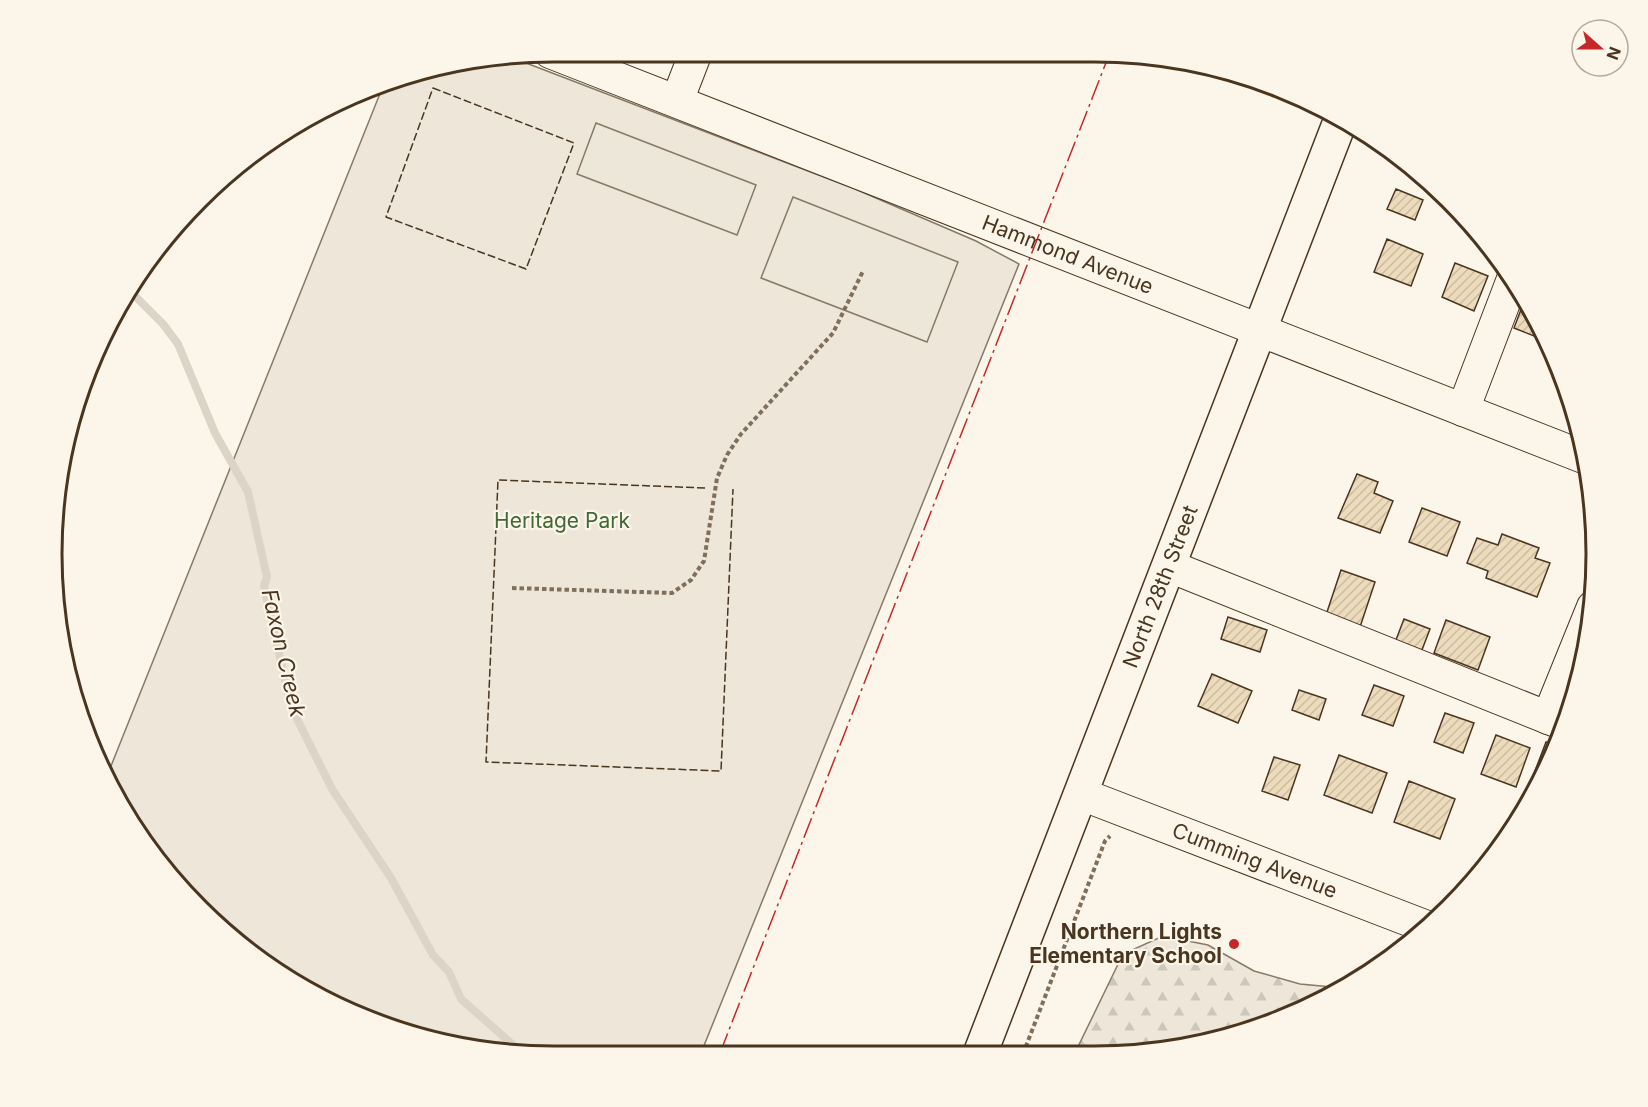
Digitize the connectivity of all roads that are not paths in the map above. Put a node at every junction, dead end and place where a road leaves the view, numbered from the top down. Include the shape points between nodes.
1 (576, 62) edge
2 (692, 62) edge
3 (677, 101) junction
4 (1338, 126) edge
5 (1509, 289) edge
6 (1261, 332) junction
7 (1463, 410) junction
8 (1576, 454) edge
9 (1169, 566) junction
10 (1571, 678) edge
11 (1559, 715) edge
12 (1557, 721) edge
13 (1081, 794) junction
14 (1418, 924) edge
15 (983, 1046) edge

1 - 3 street, Hammond Avenue
2 - 3 street
3 - 6 street, Hammond Avenue
4 - 6 main road, North 28th Street
5 - 7 street
6 - 7 street, Hammond Avenue
6 - 9 main road, North 28th Street
7 - 8 street, Hammond Avenue
9 - 12 street
9 - 13 main road, North 28th Street
10 - 11 street
13 - 14 street, Cumming Avenue
13 - 15 main road, North 28th Street

